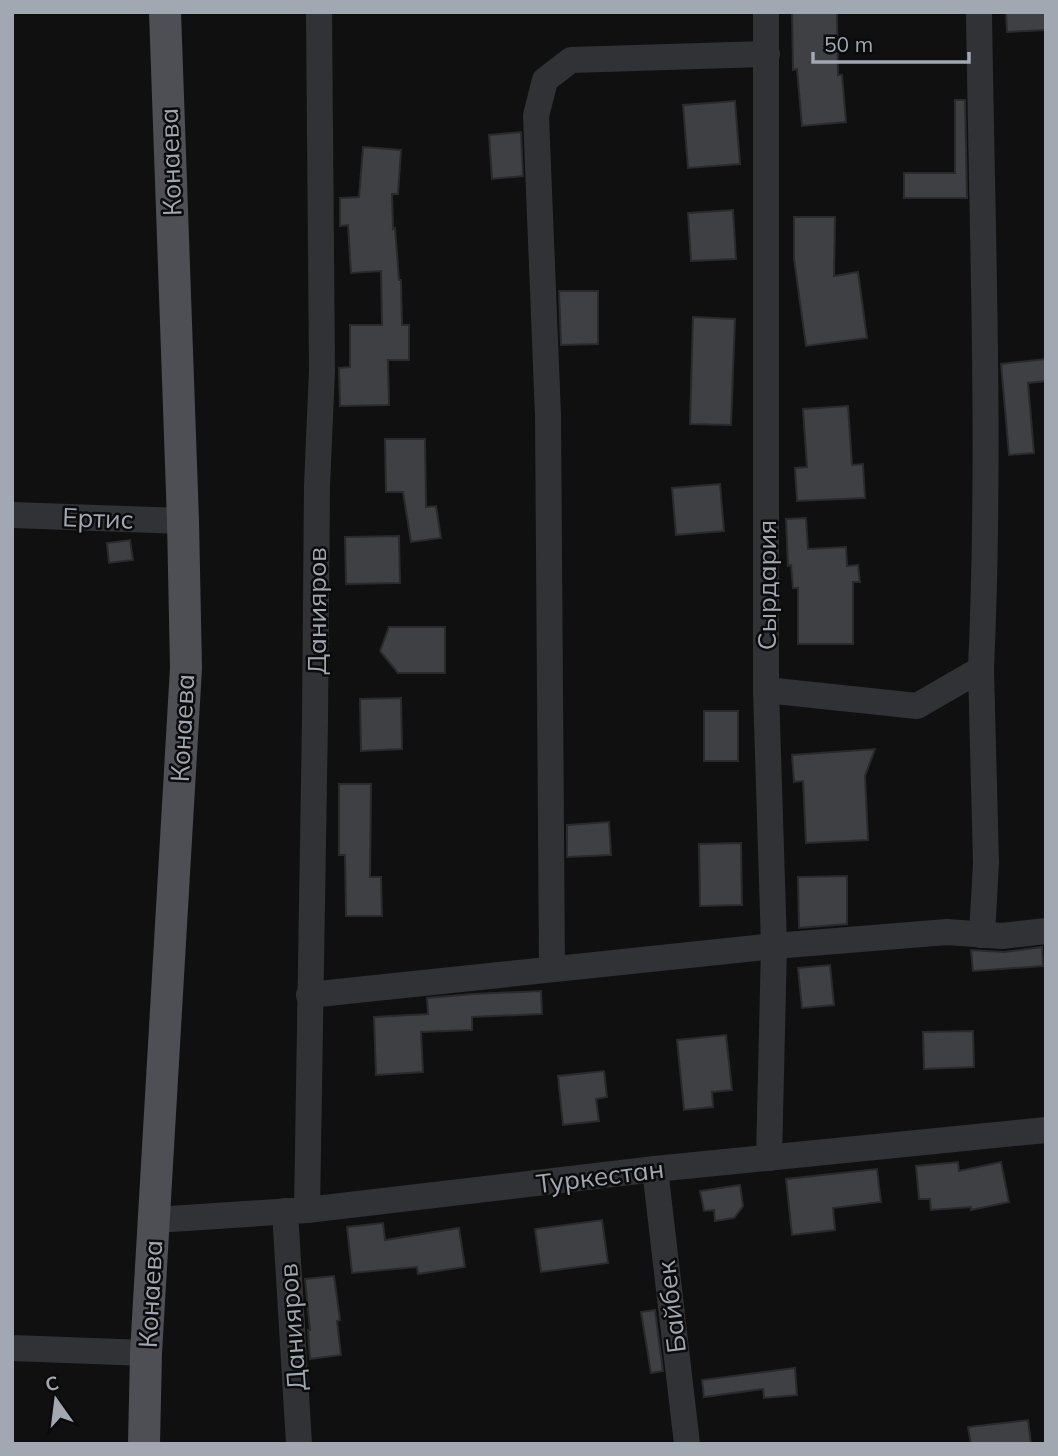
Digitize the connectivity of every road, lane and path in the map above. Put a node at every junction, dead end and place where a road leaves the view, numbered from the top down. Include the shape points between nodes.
1 (165, 12) edge
2 (320, 12) edge
3 (766, 12) edge
4 (979, 12) edge
5 (767, 54) junction
6 (12, 515) edge
7 (183, 521) junction
8 (981, 669) junction
9 (766, 690) junction
10 (1046, 931) edge
11 (982, 935) junction
12 (774, 946) junction
13 (552, 968) junction
14 (309, 995) junction
15 (1046, 1130) edge
16 (769, 1158) junction
17 (654, 1169) junction
18 (296, 1211) junction
19 (155, 1220) junction
20 (12, 1348) edge
21 (146, 1353) junction
22 (144, 1444) edge
23 (299, 1444) edge
24 (687, 1444) edge

1 - 7 main road, Конаева
2 - 14 street, Данияров via 322,370
3 - 5 street, Сырдария
4 - 8 street via 985,432
5 - 9 street, Сырдария
5 - 13 street via 571,60 545,80 536,116 548,415
6 - 7 street, Ертис
7 - 19 main road, Конаева via 186,668
8 - 9 street via 917,706
8 - 11 street via 986,863
9 - 12 street, Сырдария
10 - 11 street
11 - 12 street via 947,932
12 - 13 street
12 - 16 street, Сырдария
13 - 14 street
14 - 18 street, Данияров
15 - 16 street, Туркестан
16 - 17 street, Туркестан
17 - 18 street, Туркестан
17 - 24 street, Байбек
18 - 19 street, Туркестан
18 - 23 street, Данияров
19 - 21 main road, Конаева
20 - 21 street
21 - 22 main road, Конаева

